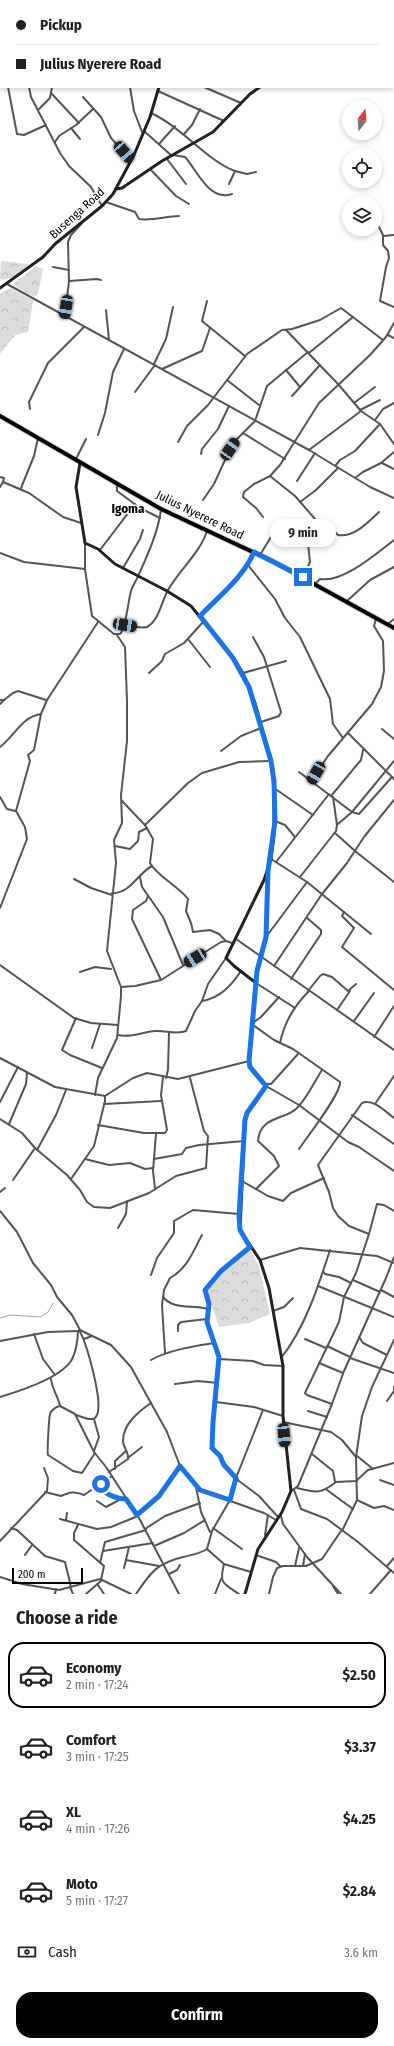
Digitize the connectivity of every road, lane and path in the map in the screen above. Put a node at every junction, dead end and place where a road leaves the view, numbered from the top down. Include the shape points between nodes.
1 (8, 88) edge
2 (29, 88) edge
3 (50, 88) edge
4 (130, 88) edge
5 (159, 88) edge
6 (206, 88) edge
7 (259, 88) edge
8 (158, 91) junction
9 (51, 93) junction
10 (83, 97) dead end
11 (241, 103) junction
12 (39, 109) junction
13 (93, 109) junction
14 (200, 109) junction
15 (151, 113) junction
16 (224, 120) junction
17 (79, 123) junction
18 (46, 125) junction
19 (175, 126) junction
20 (71, 128) junction
21 (143, 132) junction
22 (184, 134) junction
23 (80, 139) dead end
24 (55, 142) junction
25 (194, 143) junction
26 (159, 144) junction
27 (173, 156) junction
28 (132, 160) junction
29 (167, 160) junction
30 (150, 169) junction
31 (235, 171) junction
32 (256, 172) dead end
33 (186, 184) dead end
34 (229, 184) dead end
35 (116, 189) junction
36 (232, 194) dead end
37 (106, 202) junction
38 (189, 204) dead end
39 (102, 206) junction
40 (179, 216) dead end
41 (83, 222) junction
42 (394, 235) edge
43 (383, 236) joint
44 (54, 267) dead end
45 (69, 270) junction
46 (69, 280) junction
47 (102, 280) dead end
48 (7, 284) junction
49 (0, 288) edge
50 (206, 301) dead end
51 (173, 307) dead end
52 (394, 307) edge
53 (106, 310) dead end
54 (65, 315) junction
55 (353, 317) junction
56 (394, 323) edge
57 (84, 327) junction
58 (210, 328) junction
59 (286, 330) junction
60 (388, 335) junction
61 (394, 338) edge
62 (109, 340) junction
63 (383, 340) junction
64 (124, 349) junction
65 (308, 352) junction
66 (245, 356) junction
67 (154, 364) junction
68 (320, 365) junction
69 (162, 370) junction
70 (286, 370) junction
71 (227, 380) junction
72 (338, 384) junction
73 (300, 387) junction
74 (375, 387) dead end
75 (135, 392) dead end
76 (292, 396) dead end
77 (213, 398) junction
78 (380, 400) dead end
79 (354, 403) junction
80 (394, 403) edge
81 (260, 405) junction
82 (229, 406) junction
83 (30, 409) dead end
84 (360, 410) junction
85 (0, 416) edge
86 (375, 420) junction
87 (255, 421) junction
88 (380, 424) junction
89 (243, 433) junction
90 (98, 436) dead end
91 (38, 438) junction
92 (86, 439) dead end
93 (178, 442) dead end
94 (296, 443) junction
95 (394, 444) edge
96 (309, 450) junction
97 (394, 452) edge
98 (315, 453) junction
99 (201, 454) dead end
100 (285, 460) junction
101 (78, 462) junction
102 (382, 463) junction
103 (335, 466) junction
104 (338, 468) junction
105 (394, 469) edge
106 (270, 476) junction
107 (0, 477) edge
108 (355, 478) junction
109 (297, 481) dead end
110 (3, 482) junction
111 (117, 484) junction
112 (0, 487) edge
113 (21, 488) junction
114 (394, 498) edge
115 (202, 500) dead end
116 (300, 502) junction
117 (135, 504) junction
118 (161, 509) junction
119 (378, 512) dead end
120 (263, 517) dead end
121 (160, 518) junction
122 (81, 523) junction
123 (277, 527) dead end
124 (322, 527) junction
125 (143, 530) dead end
126 (207, 531) junction
127 (394, 540) edge
128 (85, 543) junction
129 (100, 550) junction
130 (254, 552) junction
131 (0, 553) edge
132 (260, 555) junction
133 (248, 565) junction
134 (394, 567) edge
135 (86, 568) junction
136 (123, 569) junction
137 (138, 577) junction
138 (303, 577) junction
139 (316, 583) junction
140 (167, 590) junction
141 (347, 601) junction
142 (200, 616) junction
143 (376, 618) junction
144 (394, 619) edge
145 (204, 621) junction
146 (98, 622) junction
147 (388, 624) junction
148 (125, 625) junction
149 (394, 628) edge
150 (117, 635) junction
151 (253, 637) dead end
152 (188, 639) junction
153 (286, 661) dead end
154 (266, 665) junction
155 (210, 668) dead end
156 (149, 673) dead end
157 (243, 673) junction
158 (0, 700) edge
159 (4, 700) junction
160 (47, 700) junction
161 (0, 704) edge
162 (41, 714) junction
163 (261, 722) junction
164 (262, 728) junction
165 (382, 729) dead end
166 (348, 733) junction
167 (344, 738) junction
168 (394, 739) edge
169 (0, 747) edge
170 (363, 749) junction
171 (221, 751) dead end
172 (271, 761) junction
173 (394, 761) edge
174 (386, 771) junction
175 (299, 772) dead end
176 (393, 778) edge
177 (311, 781) junction
178 (274, 788) junction
179 (331, 796) junction
180 (0, 797) edge
181 (122, 800) junction
182 (394, 800) edge
183 (16, 811) junction
184 (352, 812) junction
185 (313, 815) junction
186 (275, 821) junction
187 (145, 825) junction
188 (337, 825) junction
189 (147, 828) junction
190 (334, 833) junction
191 (296, 838) junction
192 (115, 846) junction
193 (355, 851) junction
194 (271, 859) junction
195 (276, 862) junction
196 (152, 866) junction
197 (268, 871) junction
198 (140, 877) junction
199 (300, 877) junction
200 (74, 879) dead end
201 (307, 882) junction
202 (394, 882) edge
203 (112, 894) junction
204 (322, 894) junction
205 (148, 896) junction
206 (0, 908) edge
207 (344, 912) junction
208 (307, 918) junction
209 (371, 934) dead end
210 (266, 937) junction
211 (235, 938) junction
212 (226, 941) junction
213 (232, 943) junction
214 (261, 957) junction
215 (226, 958) junction
216 (0, 965) edge
217 (183, 965) junction
218 (274, 966) junction
219 (112, 969) junction
220 (241, 971) junction
221 (80, 972) dead end
222 (291, 979) junction
223 (161, 980) junction
224 (256, 983) junction
225 (356, 984) dead end
226 (121, 987) junction
227 (394, 990) edge
228 (309, 991) junction
229 (350, 991) junction
230 (374, 993) dead end
231 (279, 997) junction
232 (202, 1001) junction
233 (394, 1006) edge
234 (295, 1008) junction
235 (337, 1010) junction
236 (76, 1018) junction
237 (354, 1021) junction
238 (100, 1024) junction
239 (253, 1024) junction
240 (118, 1025) junction
241 (169, 1032) junction
242 (118, 1035) junction
243 (374, 1037) junction
244 (280, 1043) junction
245 (92, 1048) dead end
246 (394, 1050) edge
247 (298, 1054) junction
248 (0, 1058) edge
249 (249, 1061) junction
250 (18, 1067) junction
251 (103, 1068) junction
252 (322, 1070) junction
253 (27, 1073) junction
254 (394, 1076) edge
255 (165, 1077) junction
256 (190, 1078) junction
257 (265, 1085) junction
258 (66, 1090) junction
259 (95, 1095) junction
260 (105, 1096) junction
261 (161, 1101) junction
262 (0, 1102) edge
263 (104, 1104) junction
264 (375, 1104) junction
265 (299, 1105) junction
266 (352, 1115) junction
267 (394, 1117) edge
268 (0, 1119) edge
269 (319, 1120) junction
270 (9, 1124) junction
271 (98, 1126) junction
272 (156, 1134) junction
273 (340, 1134) junction
274 (244, 1141) junction
275 (208, 1144) junction
276 (394, 1144) edge
277 (36, 1149) junction
278 (299, 1149) dead end
279 (84, 1159) junction
280 (154, 1159) junction
281 (153, 1168) junction
282 (394, 1171) edge
283 (324, 1178) junction
284 (13, 1180) dead end
285 (70, 1180) junction
286 (242, 1180) junction
287 (5, 1188) dead end
288 (155, 1189) junction
289 (256, 1189) junction
290 (0, 1192) edge
291 (127, 1201) junction
292 (0, 1210) edge
293 (394, 1211) edge
294 (239, 1214) junction
295 (118, 1228) dead end
296 (202, 1234) dead end
297 (368, 1234) junction
298 (250, 1247) junction
299 (330, 1250) junction
300 (364, 1250) junction
301 (362, 1254) junction
302 (368, 1255) junction
303 (394, 1257) edge
304 (260, 1260) junction
305 (393, 1263) edge
306 (323, 1271) junction
307 (151, 1275) dead end
308 (352, 1282) junction
309 (318, 1286) junction
310 (381, 1291) junction
311 (163, 1296) junction
312 (344, 1296) junction
313 (394, 1297) edge
314 (293, 1298) dead end
315 (373, 1308) junction
316 (208, 1309) junction
317 (273, 1311) junction
318 (394, 1317) edge
319 (207, 1319) junction
320 (79, 1330) junction
321 (178, 1331) dead end
322 (34, 1334) junction
323 (93, 1335) junction
324 (359, 1337) junction
325 (84, 1339) junction
326 (305, 1339) dead end
327 (394, 1340) edge
328 (0, 1341) edge
329 (215, 1343) junction
330 (327, 1347) junction
331 (165, 1353) junction
332 (387, 1355) junction
333 (350, 1357) junction
334 (281, 1358) junction
335 (219, 1359) junction
336 (151, 1360) dead end
337 (319, 1363) junction
338 (283, 1366) junction
339 (381, 1368) junction
340 (343, 1373) junction
341 (394, 1373) edge
342 (55, 1375) junction
343 (51, 1379) junction
344 (218, 1383) junction
345 (175, 1384) dead end
346 (394, 1387) edge
347 (0, 1397) edge
348 (387, 1401) dead end
349 (216, 1402) junction
350 (151, 1403) junction
351 (332, 1404) junction
352 (60, 1406) junction
353 (263, 1410) junction
354 (308, 1411) dead end
355 (75, 1414) junction
356 (282, 1416) junction
357 (327, 1417) junction
358 (94, 1419) junction
359 (283, 1422) junction
360 (322, 1429) junction
361 (142, 1447) dead end
362 (126, 1450) junction
363 (94, 1453) junction
364 (312, 1454) junction
365 (356, 1456) junction
366 (128, 1457) junction
367 (394, 1463) edge
368 (180, 1466) junction
369 (44, 1468) dead end
370 (115, 1469) junction
371 (373, 1469) junction
372 (109, 1472) junction
373 (112, 1476) junction
374 (236, 1478) junction
375 (358, 1479) junction
376 (380, 1480) dead end
377 (335, 1482) junction
378 (394, 1485) edge
379 (99, 1486) junction
380 (195, 1486) junction
381 (297, 1488) junction
382 (292, 1490) junction
383 (327, 1490) junction
384 (45, 1492) junction
385 (121, 1499) junction
386 (126, 1499) junction
387 (230, 1500) junction
388 (357, 1500) junction
389 (97, 1501) dead end
390 (200, 1503) junction
391 (353, 1509) junction
392 (394, 1510) edge
393 (67, 1513) dead end
394 (138, 1515) junction
395 (268, 1515) junction
396 (278, 1517) junction
397 (60, 1519) dead end
398 (66, 1520) junction
399 (205, 1520) junction
400 (15, 1524) junction
401 (78, 1525) junction
402 (208, 1526) junction
403 (11, 1528) junction
404 (214, 1528) junction
405 (15, 1529) junction
406 (146, 1529) junction
407 (342, 1531) junction
408 (211, 1533) junction
409 (265, 1535) junction
410 (0, 1541) edge
411 (153, 1544) junction
412 (32, 1545) junction
413 (129, 1547) junction
414 (300, 1547) junction
415 (207, 1549) junction
416 (242, 1549) dead end
417 (103, 1550) junction
418 (255, 1554) junction
419 (305, 1554) junction
420 (25, 1555) dead end
421 (394, 1558) edge
422 (126, 1560) junction
423 (163, 1562) junction
424 (100, 1563) junction
425 (224, 1564) junction
426 (314, 1564) junction
427 (180, 1565) dead end
428 (159, 1566) junction
429 (280, 1566) junction
430 (295, 1566) junction
431 (303, 1566) junction
432 (387, 1566) junction
433 (124, 1568) dead end
434 (391, 1570) junction
435 (251, 1572) junction
436 (394, 1573) edge
437 (169, 1574) junction
438 (0, 1577) edge
439 (221, 1579) junction
440 (101, 1580) junction
441 (331, 1583) junction
442 (98, 1585) junction
443 (71, 1587) junction
444 (56, 1589) junction
445 (55, 1594) edge
446 (73, 1594) edge
447 (86, 1594) edge
448 (104, 1594) edge
449 (131, 1594) edge
450 (136, 1594) edge
451 (179, 1594) edge
452 (215, 1594) edge
453 (239, 1594) edge
454 (245, 1594) edge
455 (269, 1594) edge
456 (338, 1594) edge
457 (341, 1594) edge
458 (370, 1594) edge

1 - 18 street via 17,134 24,135
2 - 12 street via 31,97
3 - 9 street
4 - 21 street via 134,111
5 - 8 main road, Busenga Road
6 - 11 street
7 - 11 main road
8 - 14 street
8 - 15 main road, Busenga Road
9 - 12 street via 47,102
9 - 17 street
10 - 13 street
11 - 16 main road via 238,109
12 - 18 street
13 - 17 street
13 - 28 street via 101,118 111,138
14 - 16 street
14 - 22 street
15 - 19 street
15 - 21 main road, Busenga Road
16 - 25 main road via 213,132
17 - 20 street
18 - 24 street
19 - 22 street
19 - 26 street
20 - 23 street
20 - 24 street
21 - 26 street
21 - 28 main road, Busenga Road
22 - 25 street
24 - 39 street via 69,166 89,184
25 - 27 main road
25 - 31 street
26 - 27 street
27 - 29 main road
27 - 36 street via 185,157 202,181 217,193 226,196
28 - 35 main road, Busenga Road
29 - 30 main road
29 - 33 street
30 - 35 main road via 122,188
30 - 38 street via 176,196
31 - 32 street via 247,174
31 - 34 street
35 - 37 main road, Busenga Road
37 - 39 main road, Busenga Road
37 - 40 street via 135,212 139,219
39 - 41 main road, Busenga Road
41 - 45 street via 68,242
41 - 48 main road, Busenga Road
42 - 43 street
43 - 52 street via 383,245 389,258 380,301
44 - 45 street
45 - 46 street
46 - 47 street
46 - 54 street
48 - 49 main road, Busenga Road
48 - 54 street
50 - 58 street via 201,319
51 - 67 street via 166,338
53 - 62 street
54 - 57 street
55 - 59 street via 341,308 324,319
55 - 63 street
55 - 65 street
56 - 60 street
57 - 62 street
57 - 83 street via 48,363 29,402
58 - 66 street
58 - 69 street via 202,351
59 - 65 street
59 - 66 street via 279,332
60 - 61 street
60 - 63 street
62 - 64 street
63 - 72 street
64 - 67 street
64 - 90 street via 113,372
65 - 68 street
65 - 70 street
66 - 71 street
67 - 69 street
67 - 75 street
68 - 72 street
68 - 73 street
69 - 77 street
70 - 73 street
70 - 81 street via 267,386
71 - 77 street
71 - 81 street
72 - 79 street
72 - 94 street via 319,403
73 - 76 street
74 - 79 street
77 - 82 street
77 - 93 street via 187,426
78 - 84 street
79 - 84 street
80 - 86 street via 383,409
81 - 87 street
82 - 87 street
82 - 99 street via 218,430 202,449
84 - 86 street
84 - 96 street
85 - 91 highway, Julius Nyerere Road
86 - 88 street
87 - 89 street
87 - 94 street
88 - 95 street
88 - 103 street via 355,451
89 - 100 street
89 - 115 street via 230,449 214,484
91 - 101 highway, Julius Nyerere Road
91 - 113 street via 34,456
92 - 101 street
94 - 96 street
94 - 100 street
96 - 98 street
97 - 102 street
98 - 103 street
98 - 109 street
100 - 106 street
101 - 111 highway, Julius Nyerere Road
101 - 122 main road via 76,487
102 - 105 street
102 - 108 street
103 - 104 street
104 - 108 street
104 - 116 street via 322,485
106 - 116 street
106 - 120 street via 242,494
107 - 110 street via 4,478
108 - 114 street
110 - 112 street
110 - 113 street
111 - 117 street via 117,491
111 - 118 highway, Julius Nyerere Road
113 - 122 street via 63,517
116 - 124 street
117 - 121 street
117 - 129 street
118 - 121 street
118 - 126 highway, Julius Nyerere Road
119 - 124 street via 360,528 345,535 338,535 330,526
121 - 137 street
122 - 128 main road
123 - 132 street
124 - 138 street via 310,534 310,561
125 - 136 street
126 - 130 highway, Julius Nyerere Road
126 - 140 street via 203,545 192,555
127 - 139 street via 342,576 328,580 320,579
128 - 129 main road
128 - 135 street
129 - 136 main road
130 - 132 highway, Julius Nyerere Road
130 - 133 street
131 - 135 street via 24,562
132 - 138 highway, Julius Nyerere Road
133 - 142 street via 227,591
133 - 167 street via 300,637 329,695 333,724
134 - 141 street via 370,580
135 - 146 street via 91,612
136 - 137 main road
137 - 140 main road
137 - 148 street via 130,592
138 - 139 highway, Julius Nyerere Road
139 - 141 highway, Julius Nyerere Road
140 - 142 main road via 191,606
140 - 148 street via 160,610 148,625
141 - 143 highway, Julius Nyerere Road
142 - 145 main road
143 - 147 highway, Julius Nyerere Road
143 - 166 street via 374,626 383,641 384,679 375,699
144 - 147 street
145 - 152 street
145 - 157 main road
146 - 150 street
146 - 160 street
147 - 149 highway, Julius Nyerere Road
148 - 150 street via 123,632
150 - 181 street via 125,647 127,688 127,741
151 - 154 street
152 - 155 street
152 - 156 street via 165,654 162,661
153 - 154 street
154 - 157 street
154 - 163 street via 281,712 279,716
157 - 163 main road
158 - 159 street
159 - 160 street via 18,691
159 - 161 street
160 - 162 street
162 - 169 street via 34,715 26,721
162 - 183 street via 34,750 28,755 30,761
163 - 164 main road
164 - 171 street via 241,736
164 - 172 main road
165 - 168 street
166 - 167 street
166 - 170 street
167 - 177 street via 322,763
170 - 174 street
170 - 179 street via 361,760
172 - 178 main road
172 - 187 street via 239,762 202,773
173 - 174 street
174 - 176 street
174 - 184 street
175 - 177 street
176 - 184 street via 360,814
177 - 179 street
178 - 185 street
178 - 186 main road
179 - 184 street
179 - 185 street
179 - 188 street
180 - 183 street via 7,809
181 - 187 street
181 - 192 street via 122,823 115,837
182 - 193 street
183 - 206 street via 25,826 27,839
184 - 188 street
185 - 191 street
186 - 191 street via 285,825
186 - 194 main road
187 - 189 street
188 - 190 street
189 - 192 street via 139,832 138,841 130,849
189 - 196 street via 153,839 150,860
190 - 193 street
190 - 199 street
191 - 195 street
192 - 203 street
193 - 202 street
193 - 204 street
194 - 195 street
194 - 197 main road
195 - 199 street
196 - 198 street
196 - 212 street via 177,886 188,900 186,911 192,923 193,933 210,930
197 - 210 street
197 - 211 main road
198 - 203 street via 119,893
198 - 205 street via 142,887
199 - 201 street
200 - 203 street via 91,888
201 - 204 street
201 - 210 street
203 - 219 street via 107,951
204 - 207 street
204 - 208 street
205 - 217 street via 164,917
205 - 223 street via 146,901 133,910 132,919
207 - 209 street
207 - 227 street via 342,916 354,928 342,947
208 - 218 street
208 - 222 street via 321,934
210 - 214 street
211 - 213 main road
211 - 214 street
212 - 213 street
212 - 217 street
213 - 215 main road
214 - 218 street
214 - 224 street
215 - 220 main road
215 - 232 street via 208,984
216 - 236 street
217 - 223 street
218 - 222 street
219 - 221 street via 95,967
219 - 226 street
220 - 224 main road
220 - 232 street via 227,990
222 - 228 street
223 - 226 street via 139,986
224 - 231 street
224 - 239 main road
225 - 229 street
226 - 240 street
228 - 229 street via 323,974
228 - 234 street
228 - 235 street
229 - 235 street
230 - 237 street
231 - 234 street
231 - 239 street
232 - 241 street via 186,1031
233 - 243 street
234 - 244 street via 283,1028
235 - 237 street
236 - 238 street
236 - 251 street via 62,1050
237 - 243 street
238 - 240 street
238 - 245 street
239 - 244 street
239 - 249 main road
240 - 242 street
241 - 242 street
241 - 255 street via 168,1070
242 - 251 street
243 - 246 street
244 - 247 street
247 - 252 street
247 - 257 street via 271,1084
248 - 250 street
249 - 256 street
249 - 257 main road via 250,1067
250 - 253 street
250 - 262 street
251 - 259 street
252 - 265 street
252 - 269 street via 336,1078 340,1085
253 - 258 street via 49,1085
253 - 270 street via 26,1084
254 - 264 street
255 - 256 street
255 - 260 street via 152,1073 138,1075
255 - 261 street via 161,1086
256 - 275 street via 204,1131 208,1136
257 - 265 street
257 - 274 main road via 245,1117
258 - 259 street
258 - 277 street via 56,1115
259 - 260 street
260 - 263 street
261 - 263 street
261 - 272 street via 167,1130 164,1134
263 - 271 street
264 - 266 street via 364,1102
264 - 267 street
265 - 269 street
265 - 289 street via 287,1115 272,1119 259,1136 258,1140 274,1156 279,1166
266 - 273 street
266 - 276 street
268 - 270 street
269 - 273 street
269 - 278 street
270 - 277 street
271 - 272 street
271 - 279 street via 94,1146
272 - 280 street
273 - 282 street via 348,1142 360,1147
273 - 283 street via 319,1163 318,1167
274 - 275 street
274 - 286 main road
275 - 280 street via 188,1148 180,1154
275 - 288 street via 206,1168 176,1176
277 - 284 street
277 - 285 street
279 - 281 street via 109,1165 130,1163 145,1169
279 - 285 street
280 - 281 street
281 - 288 street
283 - 289 street via 283,1201
283 - 297 street via 338,1216 349,1226
285 - 291 street via 94,1207 110,1208
286 - 289 street
286 - 294 main road
287 - 290 street
288 - 291 street
291 - 295 street via 126,1214
292 - 320 street via 17,1232 33,1263 72,1315
293 - 297 street via 384,1205 376,1205 372,1228
294 - 298 main road via 240,1230
294 - 307 street via 193,1210 174,1221 174,1233 157,1258
296 - 311 street via 182,1270 169,1279
297 - 300 street
298 - 304 main road
298 - 316 street via 206,1287
299 - 301 street
299 - 304 street via 293,1248
299 - 306 street
300 - 301 street
300 - 302 street
301 - 302 street
301 - 308 street
302 - 305 street via 379,1256
303 - 305 street
304 - 317 main road
305 - 310 street
306 - 308 street via 325,1274
306 - 309 street
308 - 310 street
308 - 312 street
309 - 312 street
309 - 334 street via 293,1344
310 - 313 street
310 - 315 street
311 - 316 street via 174,1306
311 - 331 street
312 - 315 street
312 - 330 street via 339,1322
314 - 317 street via 284,1307
315 - 318 street
315 - 324 street
316 - 319 street
317 - 334 main road
319 - 321 street via 181,1322
319 - 329 street
320 - 322 street
320 - 323 street
320 - 325 street
320 - 342 street via 71,1362
322 - 328 street
322 - 342 street via 43,1359
323 - 325 street
323 - 350 street via 117,1350 131,1367
324 - 332 street via 363,1342
324 - 333 street
325 - 358 street via 98,1399 98,1413
326 - 330 street
327 - 332 street
329 - 331 street
329 - 335 street
330 - 333 street
330 - 337 street
331 - 336 street
332 - 339 street
333 - 339 street
333 - 340 street
334 - 338 main road
335 - 338 street
335 - 344 street
337 - 340 street
337 - 351 street via 304,1394
338 - 356 main road
339 - 341 street
339 - 365 street via 362,1416
340 - 351 street
342 - 343 street
343 - 347 street
343 - 352 street
344 - 345 street via 198,1381
344 - 349 street
346 - 348 street
349 - 353 street
349 - 374 street via 212,1448
350 - 362 street via 133,1418 126,1428 123,1442
350 - 368 street via 168,1432
351 - 357 street
352 - 355 street
352 - 363 street via 50,1414 47,1453 70,1470 80,1473
353 - 356 street
353 - 374 street
354 - 357 street
355 - 358 street
355 - 363 street
356 - 359 main road
357 - 360 street
358 - 363 street via 99,1437
359 - 360 street
359 - 382 main road
360 - 364 street
360 - 365 street via 342,1440
361 - 366 street
362 - 366 street
362 - 370 street via 115,1461
363 - 372 street
364 - 377 street via 333,1471
364 - 381 street
365 - 371 street
365 - 375 street
366 - 370 street
367 - 371 street
368 - 380 street
368 - 394 street via 159,1496
369 - 384 street via 48,1483
370 - 372 street
371 - 375 street via 364,1472
372 - 373 street
373 - 379 street
373 - 386 street
374 - 387 street
374 - 396 street via 259,1496
375 - 377 street
375 - 388 street
376 - 378 street
377 - 383 street
379 - 384 street via 84,1495 77,1491 61,1496
379 - 385 street via 104,1492
380 - 387 street
380 - 390 street
381 - 382 street
381 - 383 street via 314,1492
382 - 396 main road
382 - 407 street via 300,1508 321,1517
383 - 391 street
384 - 400 street
385 - 386 street
385 - 389 street via 106,1507
386 - 394 street
387 - 395 street
387 - 404 street
388 - 391 street
388 - 392 street via 374,1508 384,1506
390 - 399 street
390 - 406 street via 171,1513
391 - 407 street
393 - 398 street
394 - 401 street via 105,1528
394 - 406 street
395 - 396 street
395 - 409 street
396 - 409 main road
396 - 414 street
397 - 398 street
398 - 401 street
399 - 402 street
399 - 411 street via 184,1533
400 - 403 street
400 - 405 street
401 - 424 street via 74,1540
402 - 404 street
402 - 408 street
403 - 405 street
403 - 410 street
404 - 408 street
404 - 416 street
405 - 412 street
406 - 411 street
406 - 417 street via 108,1540
407 - 426 street via 324,1558
407 - 432 street
408 - 415 street
409 - 418 main road
411 - 413 street
411 - 423 street
412 - 420 street
412 - 443 street via 45,1556 65,1562
413 - 417 street
413 - 422 street
414 - 419 street
414 - 430 street
415 - 423 street via 198,1554
415 - 425 street
417 - 424 street
418 - 429 street
418 - 435 main road
419 - 426 street
419 - 431 street
421 - 432 street
422 - 428 street
422 - 433 street
423 - 428 street
423 - 437 street
424 - 440 street via 104,1568
425 - 435 street
425 - 439 street
426 - 431 street
426 - 441 street
427 - 437 street
428 - 450 street
429 - 430 street
429 - 455 street via 275,1571
430 - 431 street
432 - 434 street
434 - 436 street
434 - 458 street
435 - 454 main road
437 - 451 street
438 - 444 street
439 - 452 street
439 - 453 street
440 - 442 street
440 - 443 street via 95,1579
440 - 449 street
441 - 456 street
441 - 457 street
442 - 447 street
442 - 448 street
443 - 444 street
443 - 446 street
444 - 445 street

